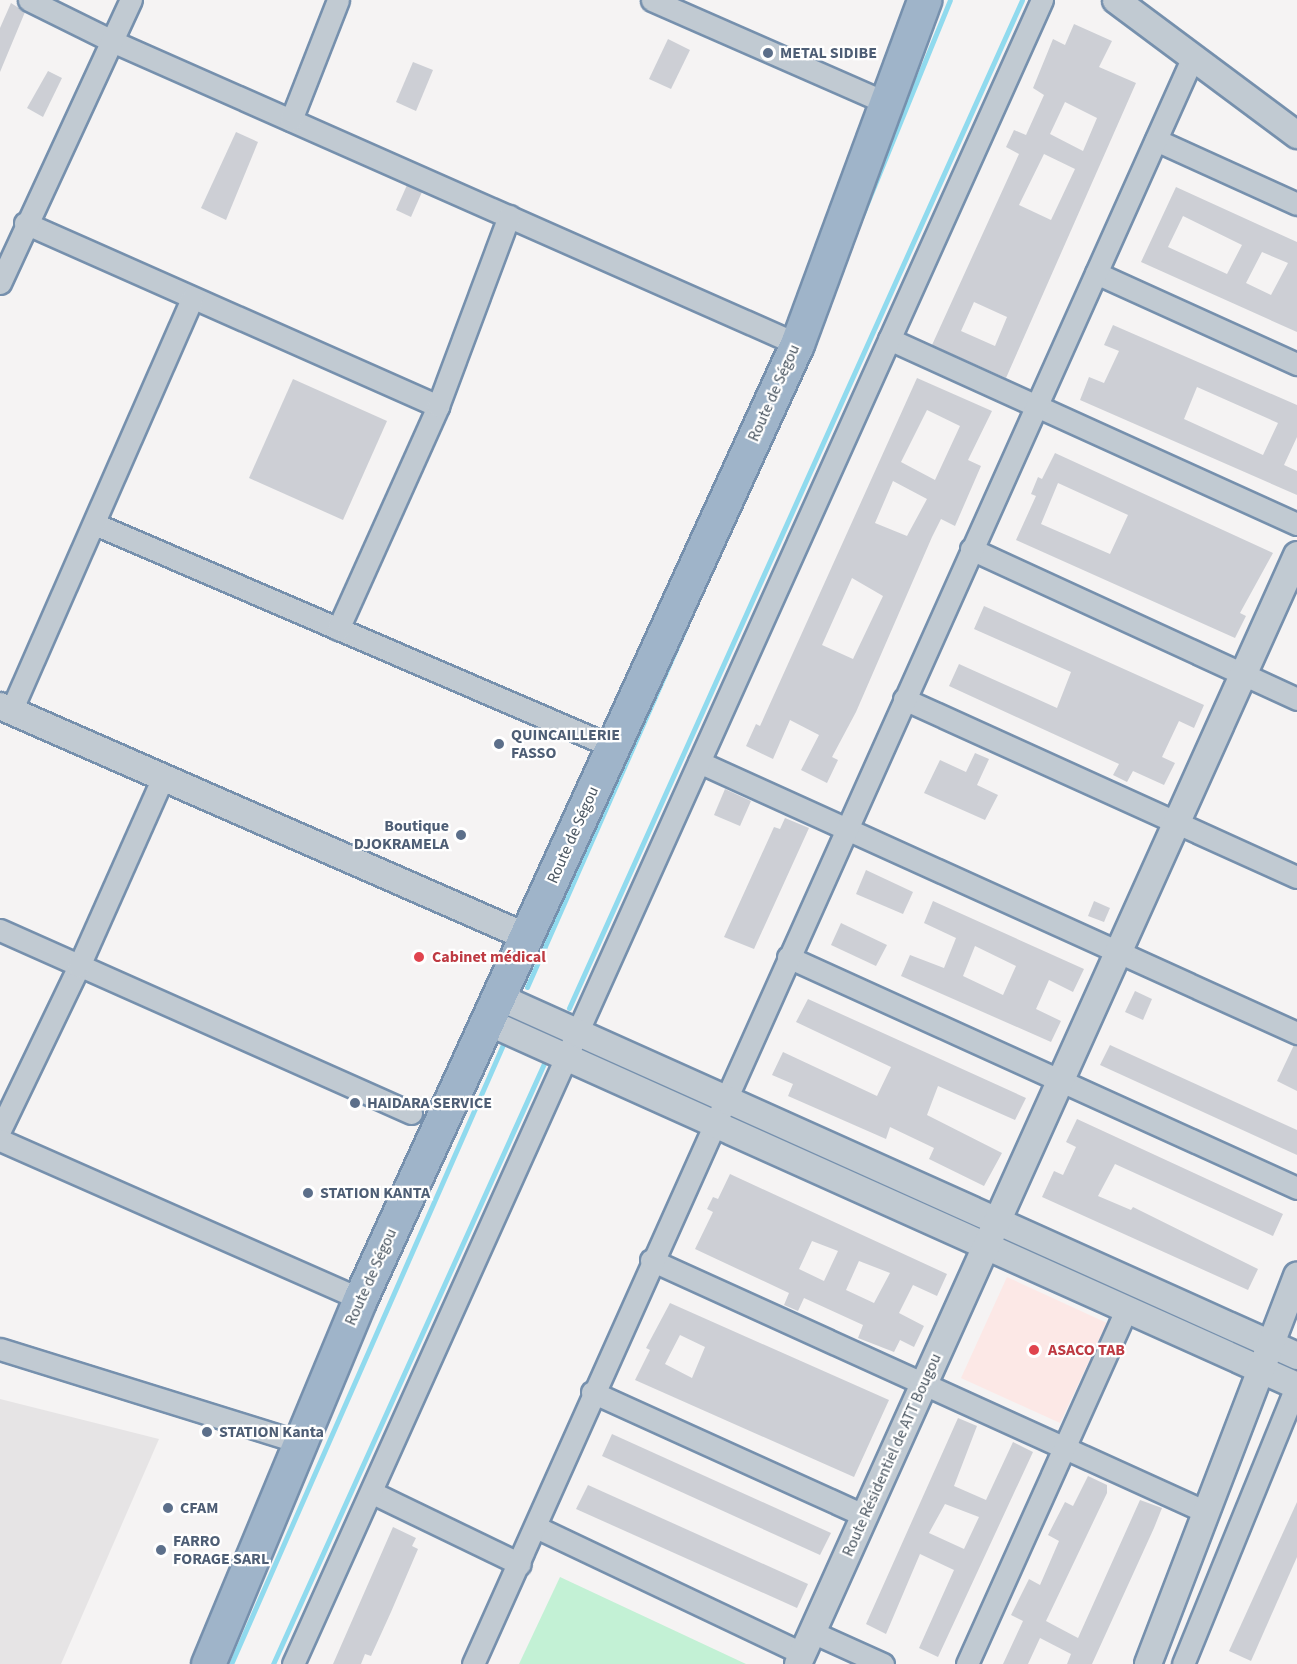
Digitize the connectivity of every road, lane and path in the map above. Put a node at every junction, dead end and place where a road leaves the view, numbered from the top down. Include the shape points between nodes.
1 (29, 0) edge
2 (131, 0) edge
3 (338, 0) edge
4 (652, 0) edge
5 (924, 0) edge
6 (1042, 0) edge
7 (1116, 0) edge
8 (114, 42) junction
9 (1192, 57) junction
10 (884, 102) junction
11 (291, 120) junction
12 (1297, 135) edge
13 (1155, 140) junction
14 (1297, 204) edge
15 (509, 216) junction
16 (25, 224) junction
17 (1096, 273) junction
18 (0, 284) edge
19 (192, 298) junction
20 (889, 339) junction
21 (797, 344) junction
22 (1297, 364) edge
23 (438, 406) junction
24 (1036, 406) junction
25 (95, 524) junction
26 (1297, 524) edge
27 (971, 549) junction
28 (1297, 555) edge
29 (338, 629) junction
30 (1243, 674) junction
31 (904, 699) junction
32 (1297, 699) edge
33 (6, 708) edge
34 (613, 747) junction
35 (699, 762) junction
36 (163, 777) junction
37 (1177, 822) junction
38 (846, 829) junction
39 (1297, 877) edge
40 (0, 930) edge
41 (527, 937) junction
42 (1118, 952) junction
43 (788, 957) junction
44 (79, 966) junction
45 (494, 1009) junction
46 (577, 1032) junction
47 (1297, 1033) edge
48 (566, 1057) junction
49 (1060, 1081) junction
50 (724, 1098) junction
51 (411, 1113) dead end
52 (713, 1123) junction
53 (0, 1130) edge
54 (0, 1140) edge
55 (1297, 1188) edge
56 (997, 1221) junction
57 (986, 1246) junction
58 (651, 1260) junction
59 (1297, 1276) edge
60 (360, 1299) junction
61 (1126, 1310) junction
62 (1270, 1344) junction
63 (0, 1349) edge
64 (1297, 1356) edge
65 (1260, 1370) junction
66 (924, 1384) junction
67 (1297, 1386) edge
68 (592, 1392) junction
69 (302, 1443) junction
70 (1064, 1448) junction
71 (373, 1493) junction
72 (1206, 1512) junction
73 (865, 1516) junction
74 (536, 1527) junction
75 (520, 1564) junction
76 (804, 1650) edge
77 (208, 1664) edge
78 (294, 1664) edge
79 (473, 1664) edge
80 (883, 1664) edge
81 (967, 1664) edge
82 (1148, 1664) edge
83 (1183, 1664) edge

1 - 8 street
2 - 8 street
3 - 11 street
4 - 10 street
5 - 10 highway, Route de Ségou
6 - 20 street
7 - 9 street
8 - 11 street
8 - 16 street
9 - 12 street
9 - 13 street
10 - 21 highway, Route de Ségou
11 - 15 street
13 - 14 street
13 - 17 street
15 - 21 street
15 - 23 street
16 - 18 street
16 - 19 street
17 - 22 street
17 - 24 street
19 - 23 street
19 - 25 street
20 - 24 street
20 - 35 street
21 - 34 highway, Route de Ségou
23 - 29 street
24 - 26 street
24 - 27 street
25 - 29 street
25 - 33 street
27 - 30 street
27 - 31 street
28 - 30 street, Route Résidentiel de ATT Bougou
29 - 34 street
30 - 32 street
30 - 37 street, Route Résidentiel de ATT Bougou
31 - 37 street
31 - 38 street
33 - 36 street
34 - 41 highway, Route de Ségou
35 - 38 street
35 - 46 street
36 - 41 street
36 - 44 street
37 - 39 street
37 - 42 street, Route Résidentiel de ATT Bougou
38 - 42 street
38 - 43 street
40 - 44 street
41 - 45 highway, Route de Ségou
42 - 47 street
42 - 49 street, Route Résidentiel de ATT Bougou
43 - 49 street
43 - 50 street
44 - 51 street
44 - 53 street
45 - 46 street
45 - 48 street
45 - 60 highway, Route de Ségou
46 - 48 street
46 - 50 street
48 - 52 street
48 - 71 street
49 - 55 street
49 - 56 street, Route Résidentiel de ATT Bougou
50 - 52 street
50 - 56 street
52 - 57 street
52 - 58 street
54 - 60 street
56 - 57 street, Route Résidentiel de ATT Bougou
56 - 62 street
57 - 61 street
57 - 66 street, Route Résidentiel de ATT Bougou
58 - 66 street
58 - 68 street
59 - 62 street
60 - 69 highway, Route de Ségou
61 - 65 street
61 - 70 street
62 - 64 street
62 - 65 street
63 - 69 street
65 - 67 street
65 - 72 street
66 - 70 street
66 - 73 street, Route Résidentiel de ATT Bougou
67 - 83 street
68 - 73 street
68 - 74 street
69 - 77 highway, Route de Ségou
70 - 72 street
70 - 81 street
71 - 75 street
71 - 78 street
72 - 82 street
73 - 76 street, Route Résidentiel de ATT Bougou
74 - 75 street
74 - 76 street
75 - 79 street
76 - 80 street

